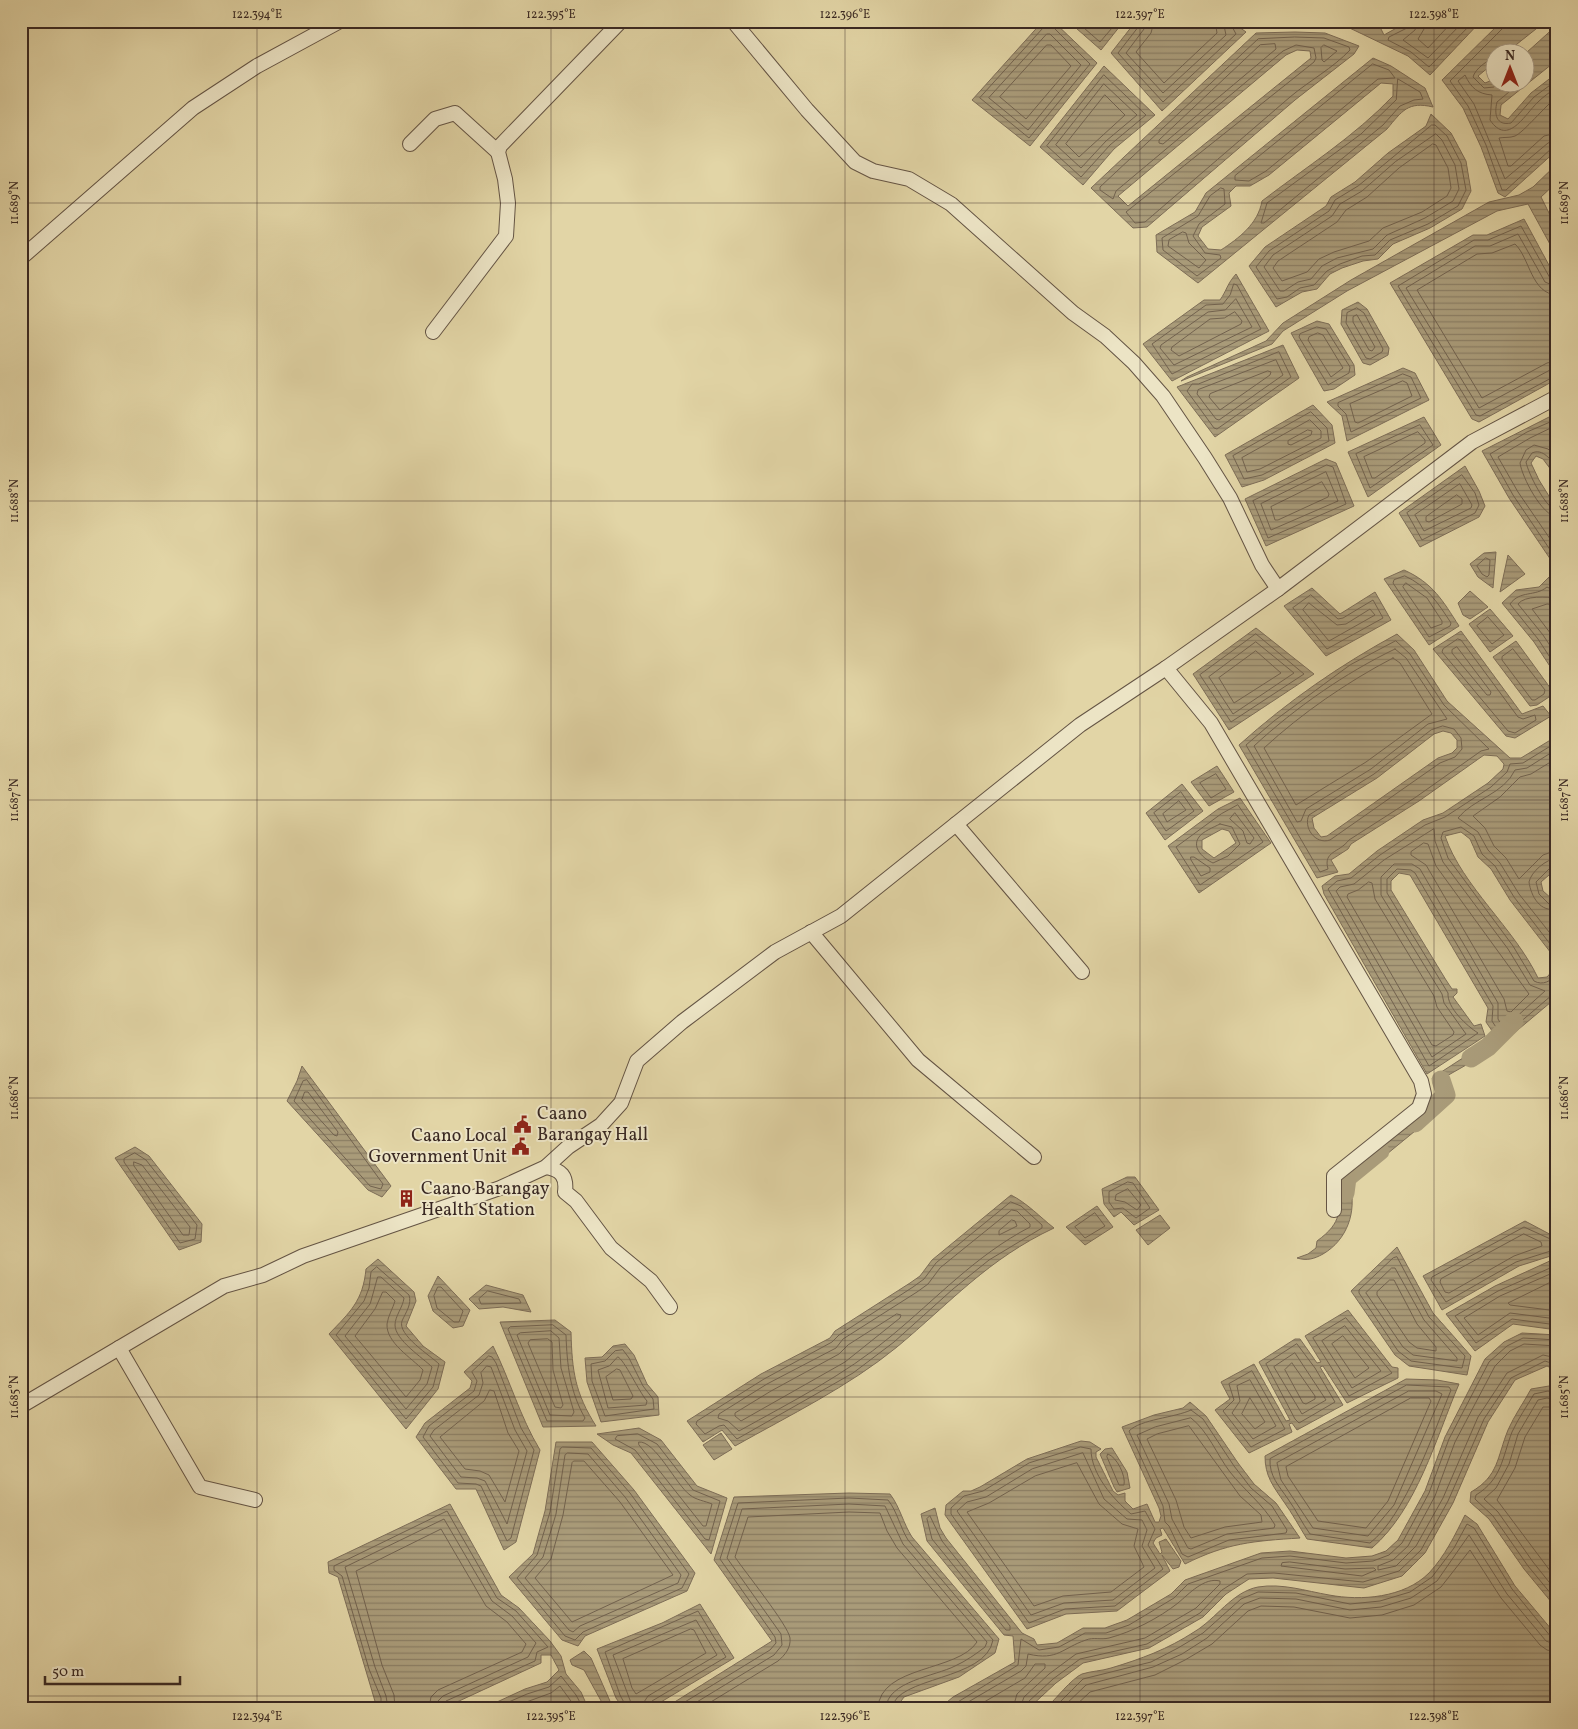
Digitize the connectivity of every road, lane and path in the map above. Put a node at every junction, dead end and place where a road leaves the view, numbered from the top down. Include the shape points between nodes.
1 (340, 21) edge
2 (621, 21) edge
3 (733, 21) edge
4 (410, 144) dead end
5 (498, 152) junction
6 (21, 258) edge
7 (433, 332) dead end
8 (1557, 397) edge
9 (1278, 588) junction
10 (1166, 668) junction
11 (956, 824) junction
12 (811, 932) junction
13 (1082, 972) dead end
14 (1034, 1157) dead end
15 (546, 1166) junction
16 (1334, 1210) dead end
17 (670, 1308) dead end
18 (118, 1348) junction
19 (21, 1406) edge
20 (254, 1500) dead end

1 - 6 street via 257,66 193,108
2 - 5 street via 500,146
3 - 9 street via 855,162 909,179 951,204 1134,363 1163,396 1205,458 1230,498 1262,565
4 - 5 street via 435,118 455,113
5 - 7 street via 508,203 506,236
8 - 9 street via 1472,442
9 - 10 street
10 - 11 street via 1080,725
10 - 16 street via 1211,723 1421,1081 1424,1094 1419,1108 1334,1176
11 - 12 street via 841,916
11 - 13 street
12 - 14 street via 918,1060
12 - 15 street via 775,952 682,1022 637,1062 621,1103 602,1125
15 - 17 street via 560,1172 566,1181 565,1192 611,1248 651,1281
15 - 18 street via 500,1188 303,1256 263,1275 224,1286
18 - 19 street
18 - 20 street via 200,1487

